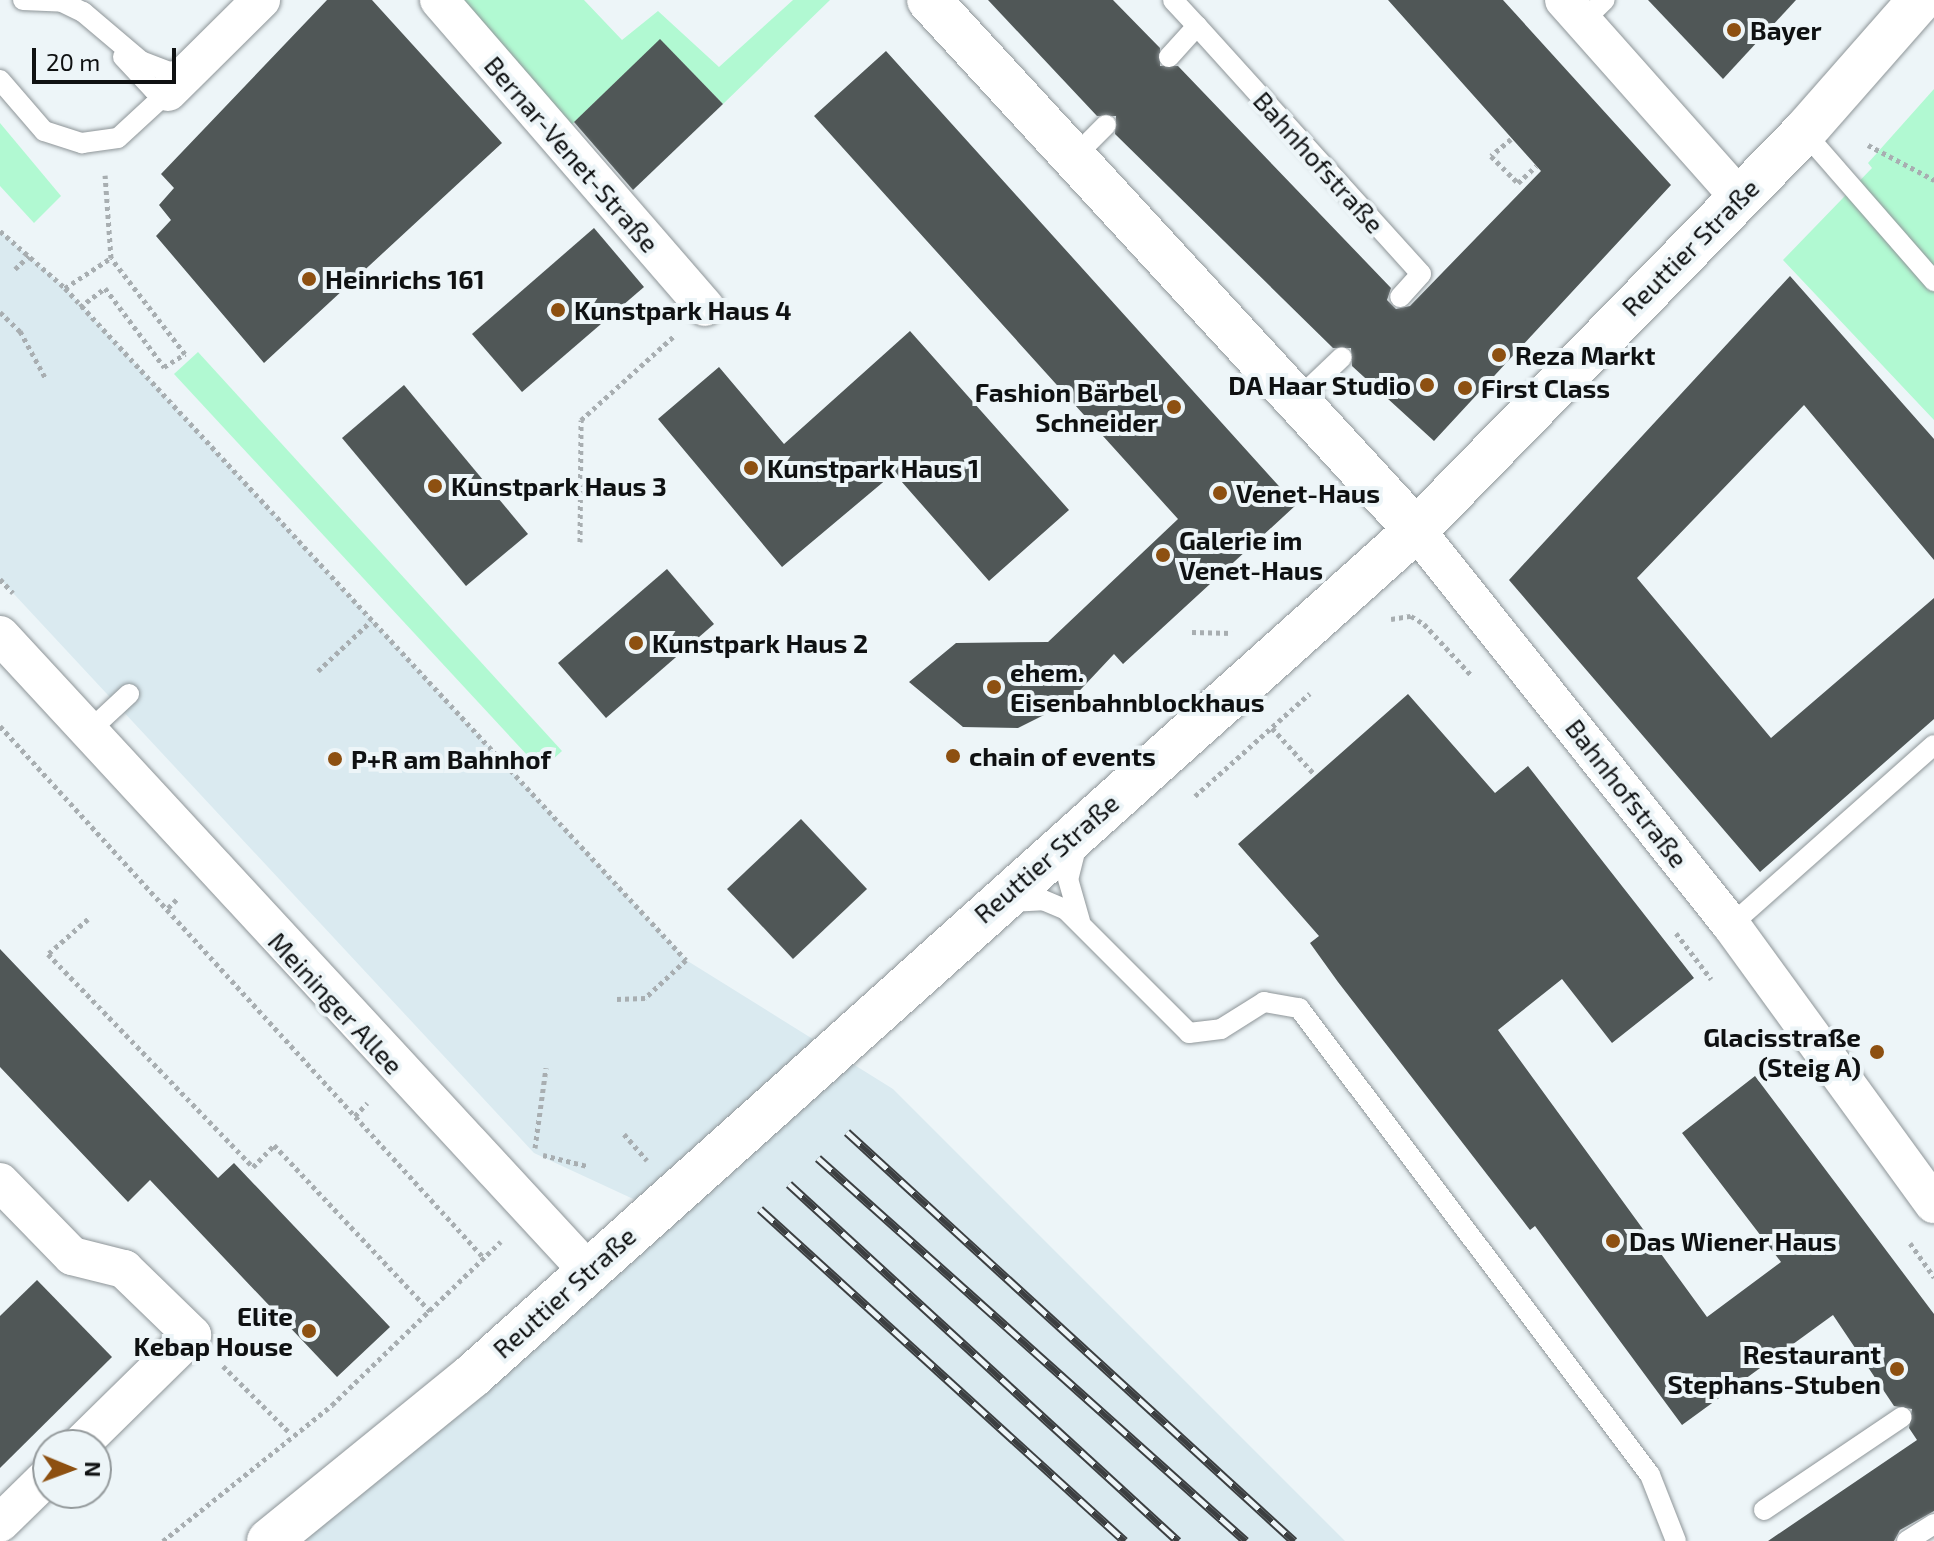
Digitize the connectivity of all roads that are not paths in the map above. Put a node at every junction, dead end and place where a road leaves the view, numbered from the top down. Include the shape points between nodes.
1 (23, 0) edge
2 (58, 0) edge
3 (261, 0) edge
4 (439, 0) edge
5 (929, 0) edge
6 (1173, 0) edge
7 (1920, 0) edge
8 (80, 6) edge
9 (1584, 7) edge
10 (1197, 26) junction
11 (1169, 57) dead end
12 (181, 79) junction
13 (0, 80) edge
14 (1804, 132) junction
15 (1739, 197) junction
16 (1934, 281) edge
17 (1400, 297) dead end
18 (705, 307) road end
19 (1342, 357) dead end
20 (1299, 398) junction
21 (1416, 530) junction
22 (0, 635) edge
23 (129, 694) dead end
24 (88, 732) junction
25 (1934, 745) edge
26 (1085, 825) junction
27 (990, 907) junction
28 (1080, 921) junction
29 (1731, 925) junction
30 (0, 1182) edge
31 (1934, 1204) edge
32 (587, 1270) junction
33 (1902, 1417) dead end
34 (96, 1429) edge
35 (32, 1492) edge
36 (1764, 1510) dead end
37 (0, 1524) edge
38 (1934, 1524) edge
39 (14, 1541) edge
40 (269, 1541) edge
41 (1676, 1541) edge
42 (1907, 1541) edge

1 - 8 lane
2 - 8 lane
3 - 12 street
4 - 18 street, Bernar-Venet-Straße
5 - 20 main road, Bahnhofstraße via 1092,140
6 - 10 lane, Bahnhofstraße
7 - 14 main road, Reuttier Straße
8 - 12 lane via 155,68
8 - 12 lane via 154,90
9 - 15 street
10 - 11 lane
10 - 17 lane, Bahnhofstraße via 1421,274
12 - 13 lane via 135,126 102,143 62,140 44,131
14 - 15 main road, Reuttier Straße
14 - 16 lane
15 - 21 main road, Reuttier Straße
19 - 20 lane
20 - 21 main road, Bahnhofstraße
21 - 26 main road, Reuttier Straße
21 - 29 street, Bahnhofstraße
22 - 24 street, Meininger Allee
23 - 24 lane
24 - 32 street, Meininger Allee
25 - 29 lane
26 - 27 main road, Reuttier Straße
26 - 28 lane via 1068,879
27 - 28 lane via 1043,900
27 - 32 main road, Reuttier Straße
28 - 41 lane via 1189,1033 1221,1029 1264,1002 1299,1008 1650,1475
29 - 31 street, Bahnhofstraße
30 - 34 street via 72,1256 124,1269 192,1335
32 - 40 main road, Reuttier Straße via 472,1376
33 - 36 lane
35 - 37 street
37 - 39 street
38 - 42 lane

